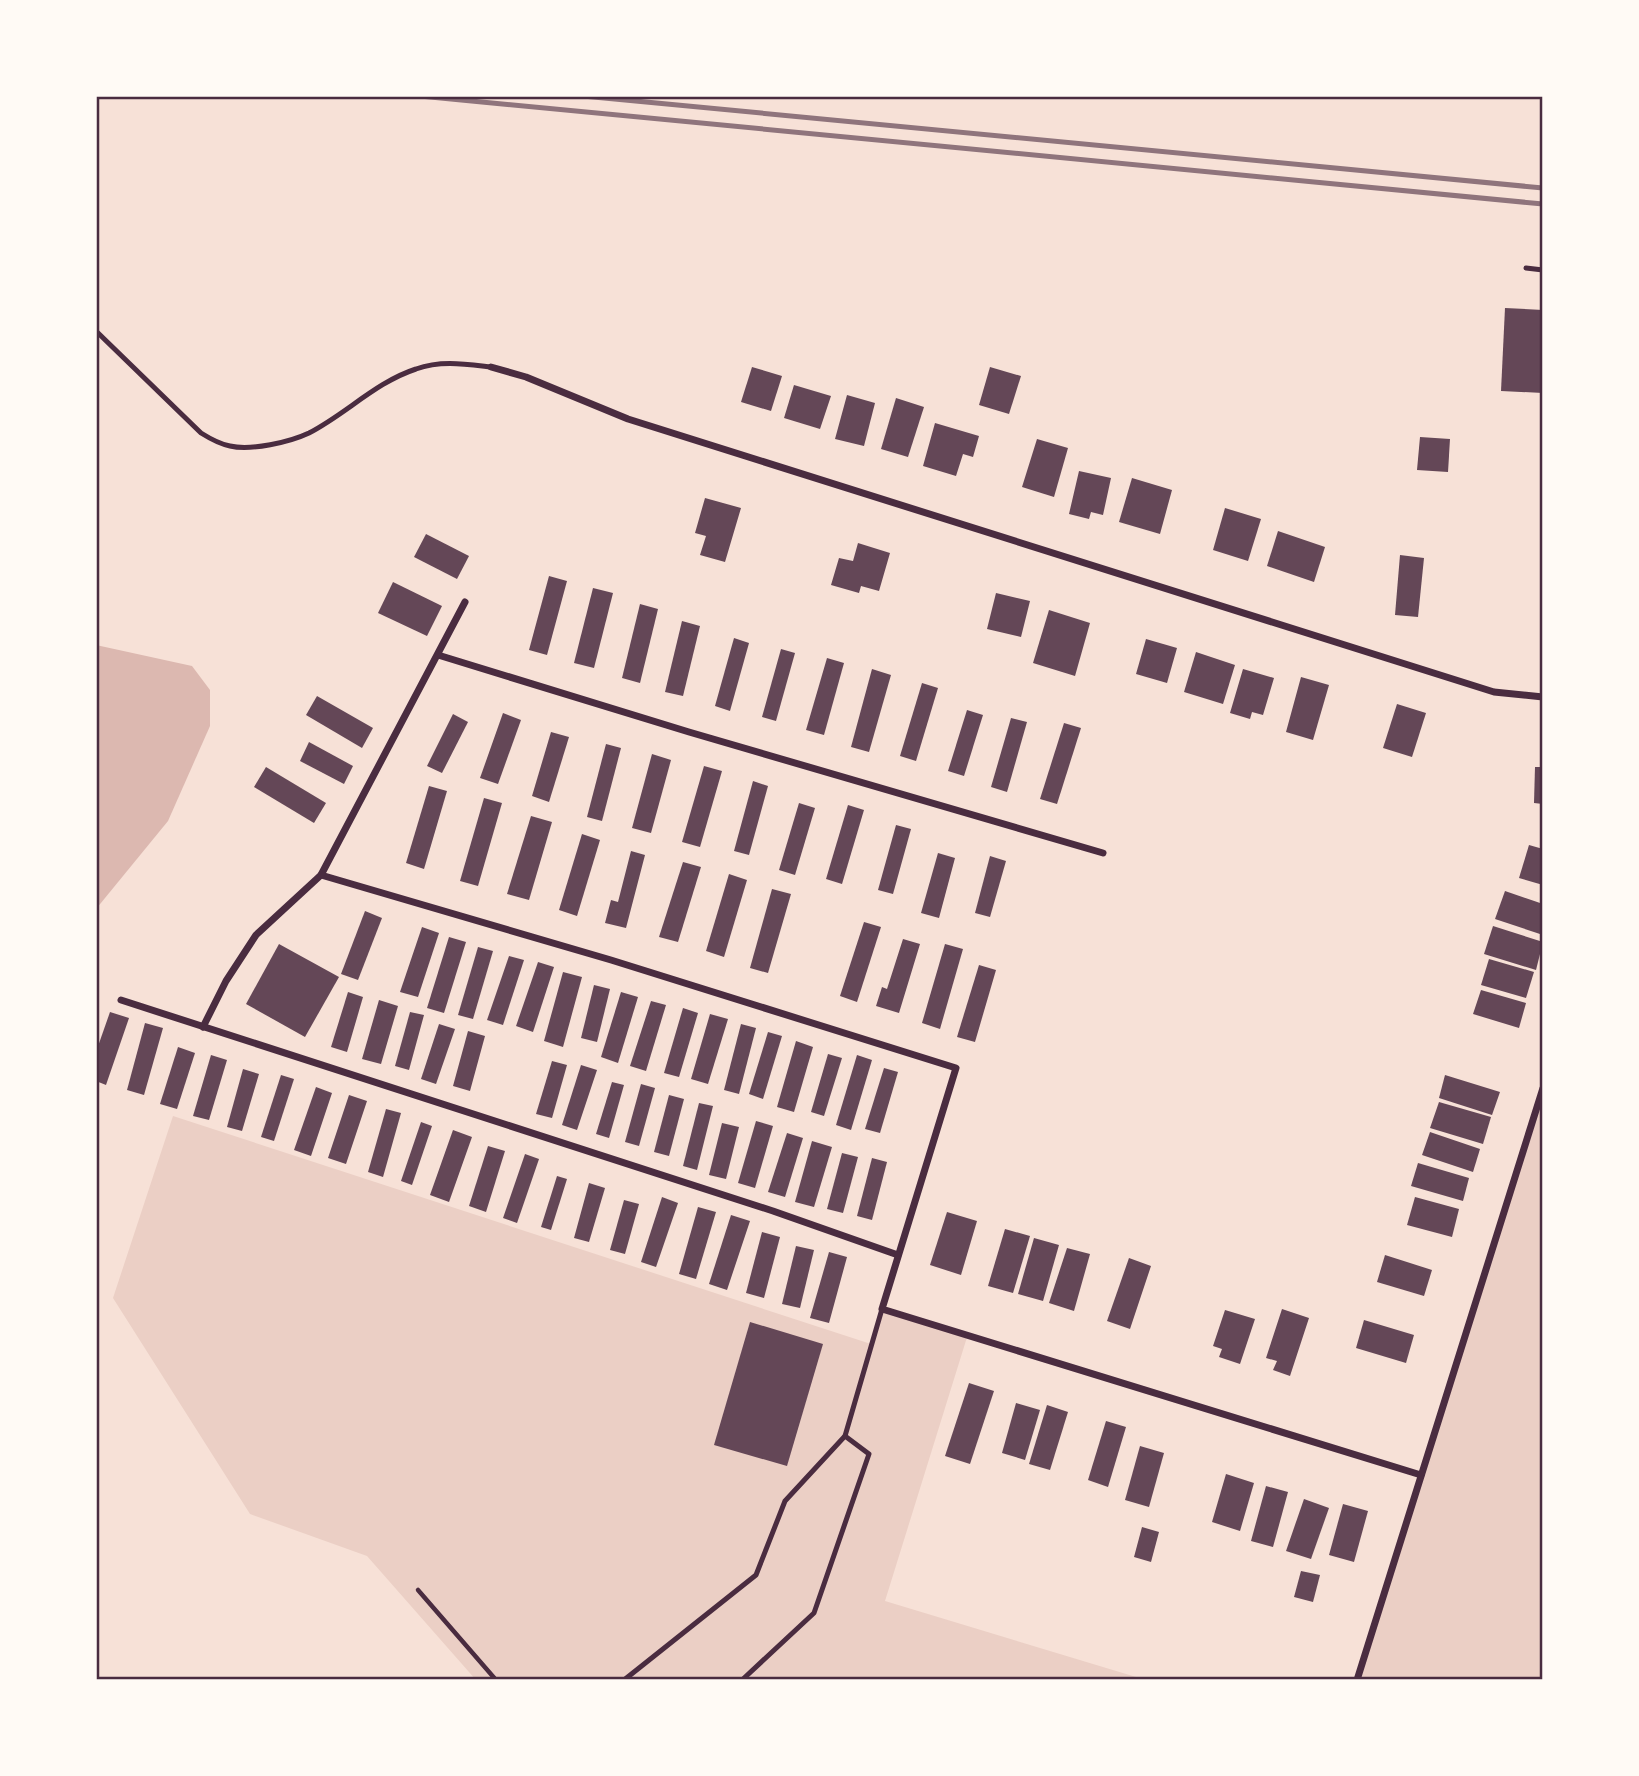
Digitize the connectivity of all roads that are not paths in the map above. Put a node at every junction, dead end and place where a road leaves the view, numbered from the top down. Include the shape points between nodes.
1 (1526, 268) dead end
2 (1543, 270) edge
3 (96, 331) edge
4 (491, 367) joint
5 (465, 602) dead end
6 (438, 654) junction
7 (1543, 696) edge
8 (1103, 853) dead end
9 (321, 875) junction
10 (121, 1000) dead end
11 (203, 1027) junction
12 (1543, 1088) edge
13 (898, 1255) junction
14 (882, 1309) junction
15 (845, 1436) junction
16 (1421, 1475) junction
17 (624, 1680) edge
18 (742, 1680) edge
19 (1357, 1680) edge

1 - 2 lane
3 - 4 lane via 201,433 230,447 252,447 308,433 413,369 436,363
4 - 7 street via 628,419 1494,692
5 - 6 street
6 - 8 street
6 - 9 street
9 - 11 street via 256,935
9 - 13 street via 956,1068
10 - 11 street
11 - 13 street
12 - 16 street
13 - 14 street
14 - 15 lane
14 - 16 street
15 - 17 lane via 785,1501 756,1575
15 - 18 lane via 869,1454 814,1613
16 - 19 street

